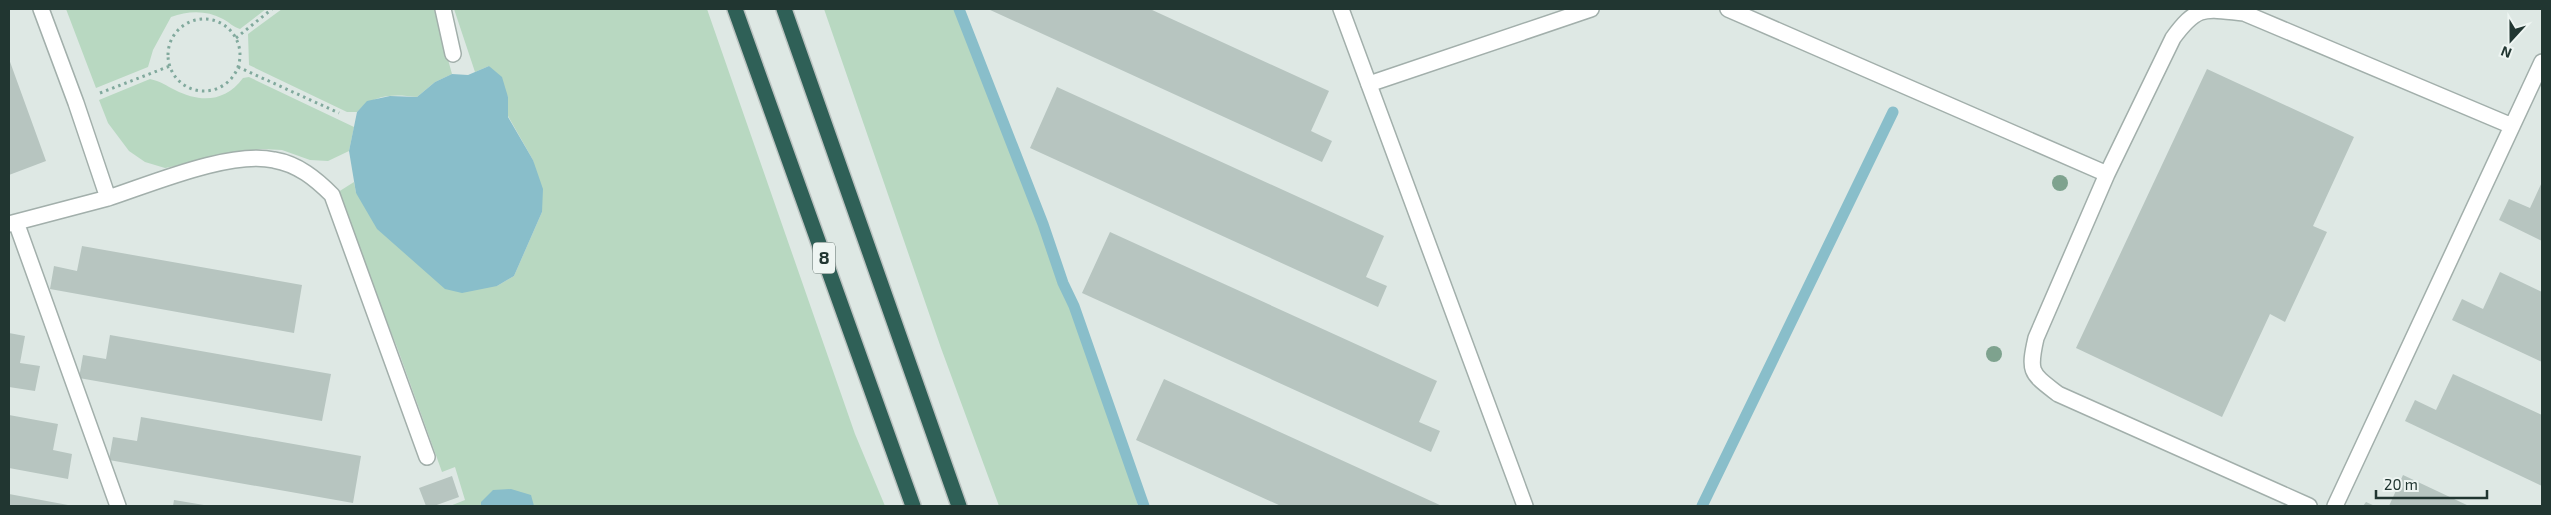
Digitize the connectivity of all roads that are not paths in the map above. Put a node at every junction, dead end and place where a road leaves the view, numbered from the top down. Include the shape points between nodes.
1 (41, 9) edge
2 (443, 9) edge
3 (735, 9) edge
4 (784, 9) edge
5 (1341, 9) edge
6 (1591, 9) edge
7 (1728, 9) edge
8 (453, 54) dead end
9 (2542, 62) edge
10 (1369, 84) junction
11 (2512, 126) junction
12 (2107, 174) junction
13 (108, 198) junction
14 (13, 223) edge
15 (427, 458) dead end
16 (118, 506) edge
17 (913, 506) edge
18 (960, 506) edge
19 (1525, 506) edge
20 (2309, 506) edge
21 (2336, 506) edge

1 - 13 street
2 - 8 street
3 - 17 highway, 8
4 - 18 highway
5 - 10 street
6 - 10 street
7 - 12 street
9 - 11 street
10 - 19 street
11 - 12 street via 2244,13 2207,9 2187,19 2173,38
11 - 21 street
12 - 20 street via 2036,338 2031,360 2035,376 2058,394
13 - 14 street
13 - 15 street via 233,159 274,160 311,175 332,195
14 - 16 street

